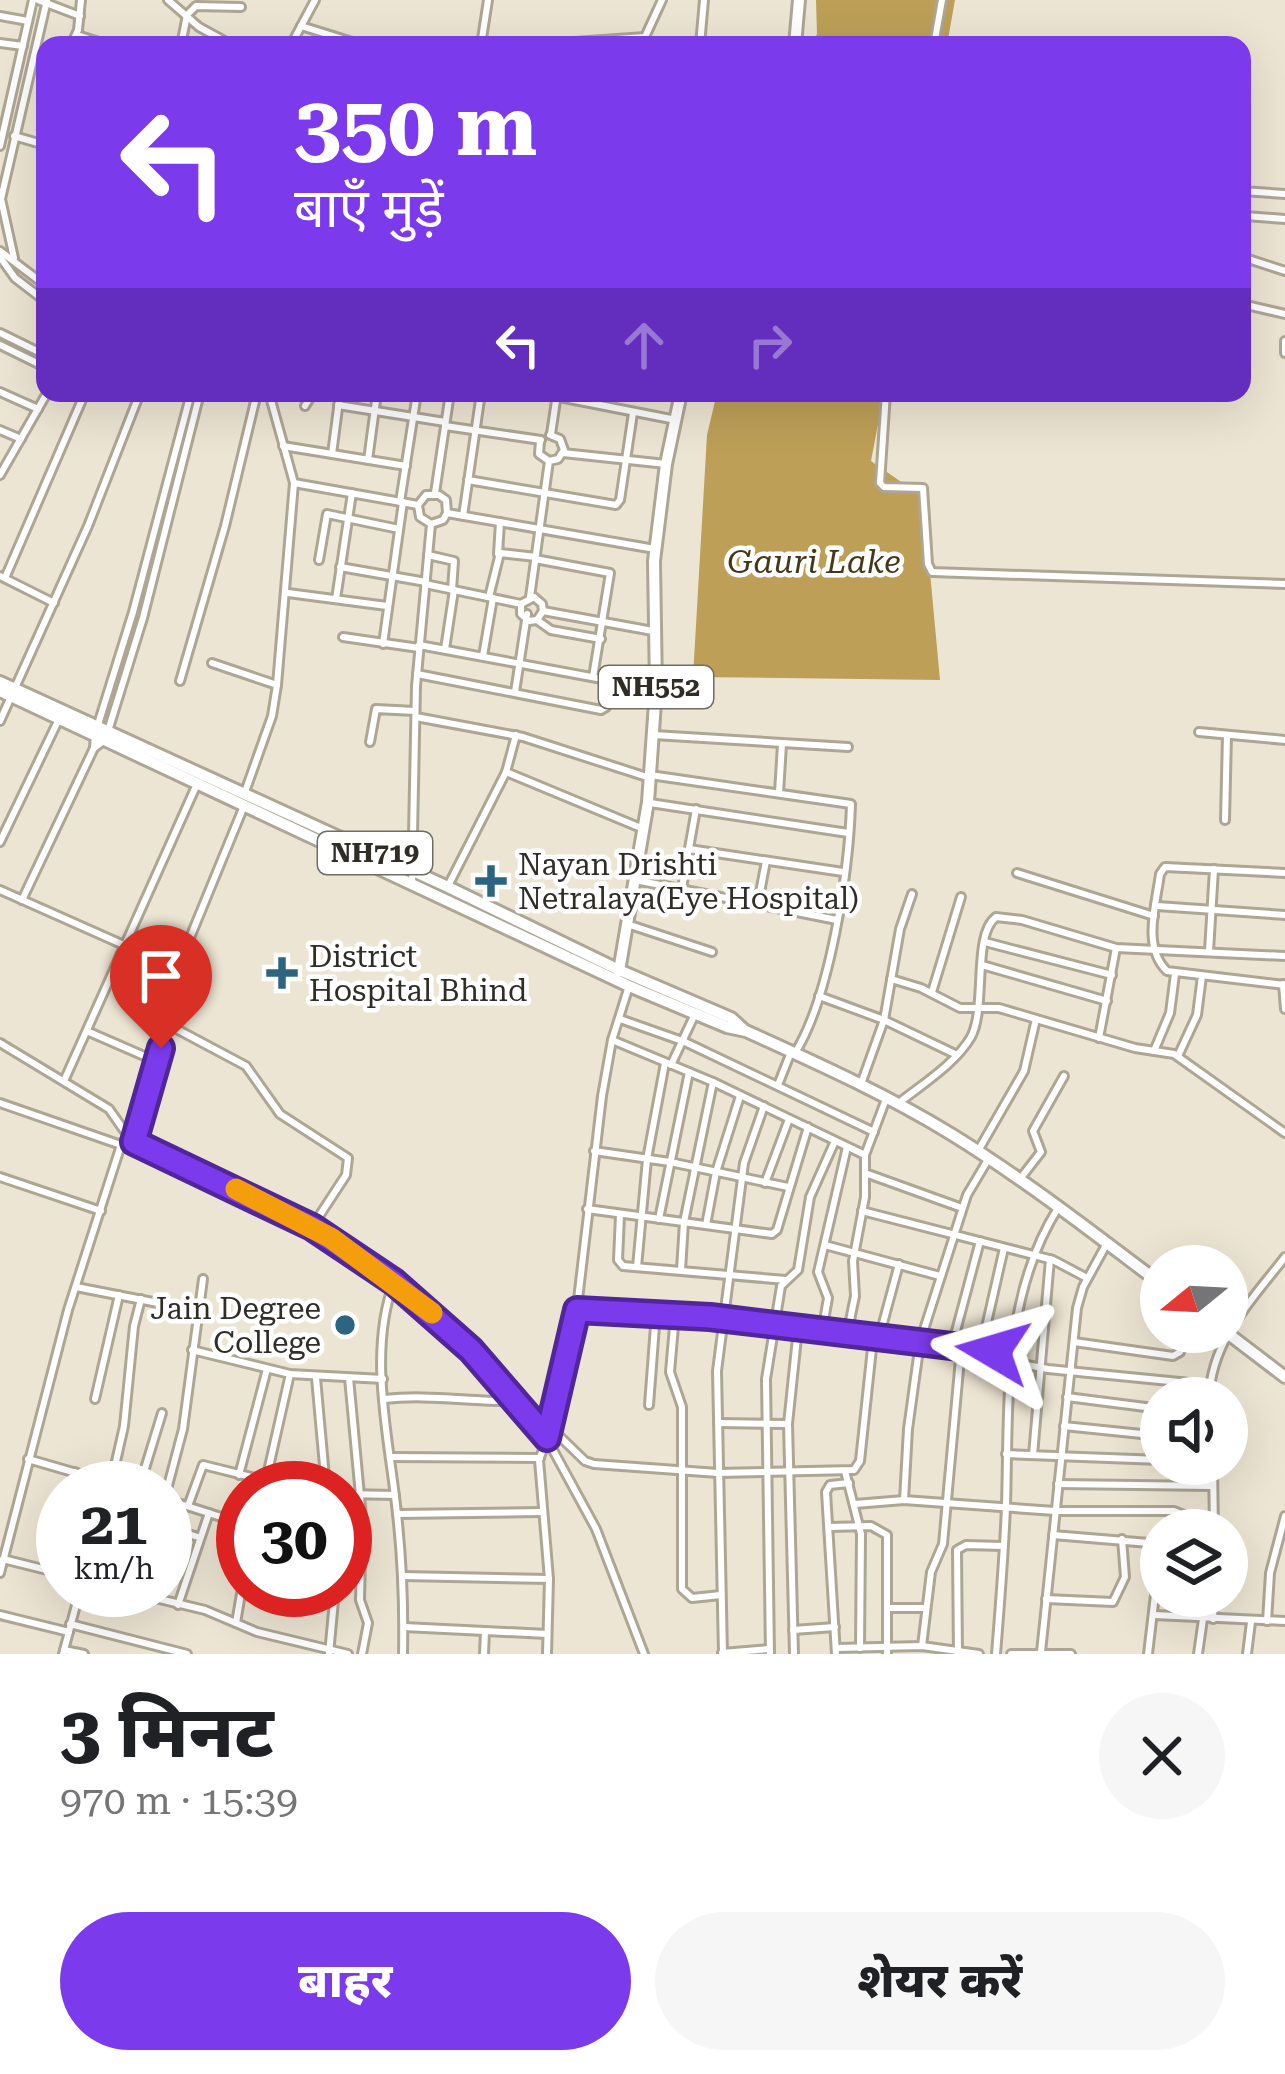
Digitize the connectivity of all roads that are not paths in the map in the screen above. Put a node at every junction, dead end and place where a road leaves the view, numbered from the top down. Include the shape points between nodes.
1 (82, 0) edge
2 (168, 0) edge
3 (315, 0) edge
4 (488, 0) edge
5 (662, 0) edge
6 (704, 0) edge
7 (799, 0) edge
8 (942, 0) edge
9 (42, 1) edge
10 (241, 7) dead end
11 (187, 14) junction
12 (0, 16) edge
13 (80, 16) junction
14 (28, 21) junction
15 (301, 26) junction
16 (576, 30) dead end
17 (76, 35) joint
18 (79, 36) edge
19 (183, 36) edge
20 (216, 36) edge
21 (296, 36) edge
22 (333, 36) edge
23 (482, 36) edge
24 (575, 36) edge
25 (645, 36) edge
26 (701, 36) edge
27 (796, 36) edge
28 (936, 36) edge
29 (0, 43) edge
30 (22, 46) junction
31 (20, 87) junction
32 (0, 101) edge
33 (10, 103) junction
34 (7, 134) edge
35 (36, 142) edge
36 (0, 146) edge
37 (3, 173) edge
38 (1251, 192) edge
39 (1285, 194) edge
40 (1251, 216) edge
41 (1285, 219) edge
42 (2, 223) edge
43 (5, 254) edge
44 (1251, 260) edge
45 (1285, 271) edge
46 (36, 278) edge
47 (36, 294) edge
48 (1251, 306) edge
49 (1285, 314) edge
50 (0, 333) edge
51 (1285, 341) edge
52 (0, 345) edge
53 (36, 351) edge
54 (1285, 353) edge
55 (36, 363) edge
56 (0, 392) edge
57 (42, 402) edge
58 (81, 402) edge
59 (136, 402) edge
60 (192, 402) edge
61 (255, 402) edge
62 (271, 402) edge
63 (307, 402) edge
64 (338, 402) edge
65 (376, 402) edge
66 (415, 402) edge
67 (449, 402) edge
68 (479, 402) edge
69 (556, 402) edge
70 (584, 402) edge
71 (679, 402) edge
72 (885, 402) edge
73 (592, 404) joint
74 (338, 405) junction
75 (305, 406) dead end
76 (38, 409) junction
77 (375, 412) junction
78 (633, 413) junction
79 (412, 418) junction
80 (676, 420) junction
81 (445, 424) junction
82 (0, 430) edge
83 (474, 430) junction
84 (550, 435) junction
85 (21, 439) junction
86 (541, 440) junction
87 (283, 446) junction
88 (563, 453) junction
89 (332, 454) junction
90 (368, 460) junction
91 (626, 460) junction
92 (549, 461) junction
93 (666, 464) junction
94 (406, 466) junction
95 (0, 475) edge
96 (468, 481) junction
97 (294, 483) junction
98 (352, 493) junction
99 (435, 494) junction
100 (544, 495) junction
101 (401, 502) junction
102 (418, 505) junction
103 (448, 513) junction
104 (463, 516) junction
105 (348, 517) junction
106 (500, 522) junction
107 (431, 524) junction
108 (399, 529) junction
109 (540, 529) junction
110 (656, 549) junction
111 (498, 554) junction
112 (428, 555) junction
113 (536, 558) junction
114 (320, 560) dead end
115 (340, 567) junction
116 (392, 576) junction
117 (3, 577) edge
118 (425, 583) junction
119 (1285, 584) edge
120 (453, 590) junction
121 (288, 593) junction
122 (491, 597) junction
123 (336, 599) junction
124 (54, 603) junction
125 (388, 605) junction
126 (528, 609) junction
127 (543, 611) junction
128 (604, 622) junction
129 (655, 631) junction
130 (343, 637) dead end
131 (601, 639) junction
132 (383, 644) junction
133 (419, 646) junction
134 (445, 649) junction
135 (483, 656) junction
136 (522, 662) junction
137 (212, 663) dead end
138 (417, 674) junction
139 (593, 677) junction
140 (180, 681) dead end
141 (611, 681) junction
142 (0, 682) edge
143 (277, 685) junction
144 (656, 689) junction
145 (8, 692) edge
146 (515, 692) junction
147 (415, 714) junction
148 (59, 719) junction
149 (0, 721) edge
150 (102, 732) junction
151 (1199, 732) dead end
152 (516, 735) junction
153 (653, 735) junction
154 (1227, 735) junction
155 (1285, 740) edge
156 (370, 742) dead end
157 (782, 744) junction
158 (848, 747) dead end
159 (506, 772) junction
160 (650, 777) junction
161 (197, 784) junction
162 (779, 793) junction
163 (243, 801) junction
164 (648, 802) junction
165 (696, 809) junction
166 (1225, 820) dead end
167 (644, 830) junction
168 (848, 833) junction
169 (0, 842) edge
170 (689, 848) junction
171 (766, 861) junction
172 (1214, 868) junction
173 (412, 871) junction
174 (843, 872) junction
175 (1017, 873) dead end
176 (1285, 873) edge
177 (634, 880) junction
178 (412, 885) junction
179 (448, 886) junction
180 (682, 888) junction
181 (0, 890) edge
182 (912, 893) dead end
183 (961, 897) dead end
184 (22, 900) junction
185 (758, 904) junction
186 (1156, 906) junction
187 (1212, 910) junction
188 (1285, 915) edge
189 (1154, 916) junction
190 (837, 920) junction
191 (627, 925) junction
192 (985, 942) junction
193 (125, 948) junction
194 (1115, 948) junction
195 (1155, 949) junction
196 (1209, 951) junction
197 (712, 952) dead end
198 (1285, 956) edge
199 (982, 965) junction
200 (180, 970) junction
201 (1175, 973) junction
202 (1112, 975) junction
203 (1202, 976) junction
204 (622, 979) junction
205 (891, 979) junction
206 (1284, 985) edge
207 (932, 992) junction
208 (819, 996) junction
209 (1107, 1001) junction
210 (978, 1008) junction
211 (1285, 1009) edge
212 (695, 1014) junction
213 (619, 1018) junction
214 (1036, 1019) junction
215 (884, 1020) junction
216 (167, 1024) junction
217 (746, 1031) junction
218 (88, 1032) junction
219 (1099, 1038) junction
220 (612, 1040) junction
221 (685, 1042) junction
222 (0, 1043) edge
223 (1154, 1051) junction
224 (793, 1053) junction
225 (957, 1055) junction
226 (1178, 1056) junction
227 (158, 1062) junction
228 (668, 1064) junction
229 (689, 1072) junction
230 (1064, 1076) dead end
231 (64, 1081) junction
232 (713, 1082) junction
233 (861, 1084) junction
234 (778, 1085) junction
235 (741, 1095) junction
236 (892, 1101) junction
237 (0, 1103) edge
238 (764, 1106) junction
239 (790, 1118) junction
240 (808, 1127) junction
241 (874, 1132) junction
242 (1285, 1133) edge
243 (131, 1139) junction
244 (835, 1141) junction
245 (122, 1145) junction
246 (848, 1147) junction
247 (594, 1151) junction
248 (865, 1155) junction
249 (984, 1155) junction
250 (647, 1159) junction
251 (670, 1162) junction
252 (694, 1167) junction
253 (716, 1172) junction
254 (865, 1174) junction
255 (0, 1178) edge
256 (742, 1178) junction
257 (1020, 1179) junction
258 (765, 1183) junction
259 (788, 1187) junction
260 (962, 1208) junction
261 (1058, 1208) junction
262 (587, 1209) junction
263 (862, 1210) junction
264 (100, 1211) junction
265 (620, 1214) junction
266 (640, 1216) junction
267 (659, 1219) junction
268 (685, 1222) junction
269 (706, 1225) junction
270 (312, 1227) junction
271 (736, 1229) junction
272 (953, 1234) junction
273 (980, 1241) junction
274 (825, 1244) junction
275 (1107, 1244) junction
276 (1004, 1248) junction
277 (854, 1251) junction
278 (1033, 1256) junction
279 (1285, 1257) edge
280 (1050, 1259) junction
281 (899, 1264) junction
282 (637, 1268) junction
283 (1140, 1268) edge
284 (681, 1270) junction
285 (730, 1274) junction
286 (940, 1276) junction
287 (1087, 1278) junction
288 (203, 1279) dead end
289 (786, 1280) junction
290 (394, 1282) junction
291 (76, 1287) junction
292 (119, 1295) junction
293 (141, 1299) junction
294 (1248, 1304) edge
295 (577, 1310) junction
296 (199, 1311) junction
297 (656, 1313) junction
298 (675, 1314) junction
299 (725, 1318) junction
300 (774, 1325) junction
301 (798, 1328) junction
302 (822, 1331) junction
303 (847, 1335) junction
304 (876, 1338) junction
305 (920, 1342) junction
306 (1073, 1342) junction
307 (957, 1347) junction
308 (981, 1349) junction
309 (1248, 1349) edge
310 (193, 1350) junction
311 (1140, 1351) edge
312 (1011, 1362) junction
313 (1039, 1367) junction
314 (267, 1369) junction
315 (1069, 1372) junction
316 (290, 1374) junction
317 (316, 1377) junction
318 (1285, 1377) edge
319 (349, 1378) junction
320 (383, 1378) junction
321 (1140, 1378) edge
322 (1067, 1397) junction
323 (95, 1399) dead end
324 (384, 1399) junction
325 (516, 1401) junction
326 (649, 1405) dead end
327 (1140, 1406) edge
328 (162, 1413) dead end
329 (718, 1423) junction
330 (766, 1424) junction
331 (788, 1424) junction
332 (1064, 1426) junction
333 (551, 1428) junction
334 (1140, 1434) edge
335 (547, 1438) junction
336 (1006, 1454) junction
337 (1033, 1455) junction
338 (1061, 1456) junction
339 (391, 1457) junction
340 (540, 1458) junction
341 (28, 1459) junction
342 (1140, 1459) edge
343 (36, 1461) edge
344 (116, 1461) edge
345 (147, 1461) edge
346 (175, 1461) edge
347 (243, 1461) edge
348 (270, 1461) edge
349 (324, 1461) edge
350 (357, 1461) edge
351 (216, 1469) edge
352 (845, 1471) junction
353 (682, 1472) junction
354 (718, 1473) junction
355 (790, 1473) junction
356 (766, 1474) junction
357 (849, 1483) junction
358 (1058, 1484) junction
359 (1213, 1486) joint
360 (372, 1494) edge
361 (192, 1495) edge
362 (395, 1495) junction
363 (904, 1499) junction
364 (946, 1503) junction
365 (855, 1504) junction
366 (192, 1507) edge
367 (1006, 1509) junction
368 (1214, 1509) edge
369 (1055, 1511) junction
370 (1140, 1511) edge
371 (542, 1512) junction
372 (209, 1513) junction
373 (397, 1514) junction
374 (216, 1515) edge
375 (1285, 1516) edge
376 (860, 1526) junction
377 (829, 1527) junction
378 (192, 1535) edge
379 (1053, 1535) junction
380 (198, 1537) junction
381 (1122, 1539) junction
382 (1140, 1541) edge
383 (1003, 1546) junction
384 (192, 1557) edge
385 (3, 1559) junction
386 (36, 1567) edge
387 (0, 1573) edge
388 (403, 1576) junction
389 (548, 1579) junction
390 (721, 1595) junction
391 (1046, 1599) junction
392 (927, 1607) junction
393 (192, 1608) edge
394 (887, 1608) junction
395 (0, 1615) edge
396 (72, 1617) edge
397 (237, 1617) edge
398 (332, 1617) edge
399 (366, 1617) edge
400 (1154, 1617) edge
401 (1178, 1617) edge
402 (1203, 1618) junction
403 (1214, 1619) joint
404 (1251, 1620) junction
405 (1268, 1621) junction
406 (1285, 1621) edge
407 (236, 1623) junction
408 (404, 1627) junction
409 (836, 1627) junction
410 (69, 1628) junction
411 (793, 1630) junction
412 (485, 1631) junction
413 (548, 1634) junction
414 (922, 1646) junction
415 (860, 1648) junction
416 (836, 1651) edge
417 (887, 1651) edge
418 (63, 1652) edge
419 (329, 1652) edge
420 (770, 1652) edge
421 (1041, 1652) edge
422 (958, 1653) edge
423 (84, 1654) edge
424 (188, 1654) edge
425 (348, 1654) edge
426 (362, 1654) edge
427 (404, 1654) edge
428 (484, 1654) edge
429 (547, 1654) edge
430 (644, 1654) edge
431 (722, 1654) edge
432 (794, 1654) edge
433 (979, 1654) edge
434 (996, 1654) edge
435 (1011, 1654) edge
436 (1071, 1654) edge
437 (1148, 1654) edge
438 (1198, 1654) edge
439 (1247, 1654) edge

1 - 13 street
2 - 11 street
3 - 15 street
4 - 23 street
5 - 25 street
6 - 26 street
7 - 27 highway
8 - 28 street
9 - 13 street
9 - 14 street
9 - 31 street
10 - 11 street via 202,4
11 - 19 street
11 - 20 street
12 - 14 street
13 - 17 street
14 - 30 street
15 - 21 street
15 - 22 street
16 - 24 street
17 - 18 street
29 - 30 street
30 - 31 street
31 - 33 street
31 - 34 street
32 - 33 street
33 - 34 street
34 - 35 street
34 - 36 street
34 - 37 street
37 - 42 street
38 - 39 street
40 - 41 street
42 - 43 street
43 - 46 street
43 - 47 street via 15,278
44 - 45 street
48 - 49 street
50 - 53 street
51 - 54 street
52 - 55 street
56 - 76 street
57 - 76 street
58 - 117 street
59 - 124 street
60 - 150 street
61 - 140 street
62 - 87 street
63 - 75 street
64 - 74 street
65 - 77 street
66 - 79 street
67 - 81 street
68 - 83 street
69 - 84 street
70 - 73 street
71 - 80 highway, NH552
72 - 119 street via 880,483 923,488 932,572
73 - 78 street
74 - 77 street
74 - 89 street
76 - 85 street
77 - 79 street
77 - 90 street
78 - 80 street
78 - 91 street
79 - 81 street
79 - 94 street
80 - 93 highway, NH552
81 - 83 street
81 - 99 street
82 - 85 street
83 - 86 street
83 - 96 street
84 - 86 street
84 - 88 street
85 - 95 street
86 - 92 street via 539,454
87 - 89 street
87 - 97 street
88 - 91 street
88 - 92 street
89 - 90 street
90 - 94 street
91 - 93 street
91 - 100 street via 616,505
92 - 100 street
93 - 110 highway, NH552
94 - 101 street
96 - 100 street
96 - 104 street
97 - 98 street
97 - 121 street
98 - 101 street
98 - 105 street
99 - 102 street
99 - 103 street
100 - 109 street
101 - 102 street
101 - 108 street
102 - 107 street
103 - 104 street
103 - 107 street
104 - 106 street
105 - 108 street
105 - 114 street via 324,516
105 - 115 street
106 - 109 street
106 - 111 street
107 - 112 street
108 - 116 street
109 - 110 street
109 - 113 street
110 - 129 highway, NH552
111 - 113 street
111 - 122 street
112 - 118 street
112 - 120 street via 454,561
113 - 126 street
113 - 128 street via 610,572
115 - 116 street
115 - 123 street
116 - 118 street
116 - 125 street
117 - 124 street
118 - 120 street
118 - 133 street
120 - 122 street
120 - 134 street
121 - 123 street
121 - 143 street
122 - 126 street
122 - 135 street
123 - 125 street
124 - 145 street
125 - 132 street
126 - 127 street
126 - 127 street via 540,601
126 - 131 street via 551,630
126 - 136 street
127 - 128 street
128 - 129 street
128 - 131 street
129 - 144 highway, NH552
130 - 132 street
131 - 139 street
132 - 133 street
133 - 134 street
133 - 138 street
134 - 135 street
135 - 136 street
136 - 139 street
136 - 146 street
137 - 143 street
138 - 146 street
138 - 147 street
139 - 141 street
141 - 144 street
141 - 146 street via 601,710
142 - 145 highway, NH719
143 - 163 street
144 - 153 highway, NH552
145 - 148 highway, NH719
145 - 149 street
145 - 150 highway, NH719
147 - 152 street
147 - 156 street via 376,709
147 - 173 street
148 - 150 highway, NH719
148 - 169 street
150 - 161 highway, NH719
150 - 163 highway, NH719
150 - 184 street
151 - 154 street
152 - 159 street
152 - 160 street
153 - 157 street
153 - 160 highway, NH552
154 - 155 street
154 - 166 street
157 - 158 street
157 - 162 street
159 - 167 street
159 - 179 street
160 - 162 street
160 - 164 highway, NH552
161 - 163 highway, NH719
161 - 193 street
162 - 168 street via 850,802
163 - 173 highway, NH719
163 - 178 highway, NH719
163 - 200 street
164 - 165 street
164 - 167 highway, NH552
165 - 168 street
165 - 170 street
167 - 177 highway, NH552
168 - 174 street
170 - 171 street
170 - 180 street
171 - 174 street
171 - 185 street
172 - 176 street
172 - 186 street via 1165,867
172 - 187 street
173 - 178 street
173 - 179 highway, NH719
174 - 190 street
175 - 189 street
177 - 180 street
177 - 191 highway, NH552
178 - 204 highway, NH719
179 - 204 highway, NH719
180 - 185 street
181 - 184 street
182 - 205 street
183 - 207 street
184 - 193 street
185 - 190 street
186 - 187 street
186 - 189 street
187 - 188 street
187 - 196 street
189 - 195 street
190 - 208 street
191 - 197 street
191 - 204 highway, NH552
192 - 194 street via 991,920 1010,917
192 - 199 street
192 - 202 street
193 - 200 street
193 - 218 street
194 - 195 street
194 - 202 street
195 - 196 street
195 - 201 street via 1160,965
196 - 198 street
199 - 209 street
199 - 210 street
200 - 216 street
201 - 203 street
201 - 223 street
202 - 209 street
203 - 206 street
203 - 226 street via 1197,1015
204 - 212 highway, NH719
204 - 213 street
204 - 217 highway, NH719 via 731,1018
205 - 207 street
205 - 215 street
206 - 211 street
207 - 210 street
208 - 215 street
208 - 224 street
209 - 219 street
210 - 214 street
210 - 225 street
212 - 217 highway, NH719
212 - 221 street
213 - 220 street
213 - 221 street
214 - 219 street
214 - 249 street via 1024,1071
215 - 225 street
215 - 233 street
216 - 227 street
216 - 270 street via 246,1066 286,1119 345,1154 346,1175
217 - 224 highway, NH719
218 - 227 street
218 - 231 street
219 - 223 street
220 - 228 street
220 - 247 street
221 - 228 street
221 - 234 street
222 - 231 street
223 - 226 street
224 - 233 highway, NH719
224 - 234 street
225 - 236 street
226 - 242 street
227 - 243 street
228 - 229 street
228 - 250 street
229 - 232 street
229 - 251 street
230 - 257 street via 1033,1131 1041,1152
231 - 243 street via 109,1109
232 - 235 street
232 - 252 street
233 - 236 highway, NH719
234 - 241 street
235 - 238 street
235 - 253 street
236 - 241 street
236 - 249 highway, NH719
237 - 245 street
238 - 239 street
238 - 256 street
239 - 240 street
239 - 258 street
240 - 244 street
240 - 259 street
241 - 248 street
243 - 245 street
243 - 270 street
244 - 246 street
244 - 289 street via 810,1197 798,1270
245 - 264 street
246 - 248 street
246 - 274 street
247 - 250 street
247 - 262 street
248 - 254 street
249 - 257 highway, NH719
249 - 260 street
250 - 251 street
250 - 266 street
251 - 252 street
251 - 267 street
252 - 253 street
252 - 268 street
253 - 256 street
253 - 269 street
254 - 260 street
254 - 263 street
255 - 264 street
256 - 258 street
256 - 271 street
257 - 261 highway, NH719
258 - 259 street
259 - 271 street via 775,1232
260 - 272 street
261 - 275 highway, NH719
261 - 278 street
262 - 265 street
262 - 295 street
263 - 272 street
263 - 277 street
264 - 291 street
265 - 266 street
265 - 282 street via 619,1263
266 - 267 street
266 - 282 street
267 - 268 street
268 - 269 street
268 - 284 street
269 - 271 street
270 - 290 street
271 - 285 street
272 - 273 street
272 - 286 street
273 - 276 street
273 - 307 street
274 - 277 street
274 - 302 street via 818,1272 828,1298
275 - 283 highway, NH719
275 - 287 street
276 - 278 street
276 - 308 street
277 - 281 street
277 - 303 street
278 - 280 street
278 - 312 street
279 - 294 street
280 - 287 street
280 - 313 street
281 - 286 street
281 - 304 street
282 - 284 street
284 - 285 street
285 - 289 street
285 - 299 street
286 - 305 street
287 - 306 street
288 - 296 street
289 - 300 street
290 - 320 street via 383,1322
290 - 325 street
291 - 292 street
291 - 341 street
292 - 293 street
292 - 323 street
293 - 296 street
293 - 344 street
295 - 297 street
295 - 333 street
296 - 310 street
297 - 298 street
297 - 326 street
298 - 299 street
298 - 353 street via 670,1372 682,1408
299 - 300 street
299 - 329 street
300 - 301 street
300 - 330 street
301 - 302 street
301 - 331 street
302 - 303 street
303 - 304 street
304 - 305 street
304 - 352 street via 860,1462
305 - 307 street
305 - 363 street
306 - 311 street
306 - 315 street
307 - 308 street
307 - 364 street
308 - 312 street
309 - 318 highway
310 - 314 street
310 - 346 street
312 - 313 street
312 - 336 street
313 - 315 street
313 - 337 street
314 - 316 street
314 - 347 street
315 - 321 street
315 - 322 street
316 - 317 street
316 - 348 street
317 - 319 street
317 - 349 street
319 - 320 street
319 - 350 street
320 - 324 street
322 - 327 street
322 - 332 street
324 - 325 street
324 - 339 street
325 - 335 street
328 - 345 street
329 - 330 street
329 - 354 street
330 - 331 street
330 - 356 street
331 - 355 street
332 - 334 street
332 - 338 street
333 - 335 street
333 - 353 street via 585,1461
335 - 340 street
335 - 430 street via 596,1529
336 - 337 street
336 - 367 street
337 - 338 street
338 - 342 street
338 - 358 street
339 - 340 street
339 - 362 street
340 - 371 street
341 - 343 street
341 - 385 street
351 - 361 street via 203,1466
352 - 355 street
352 - 357 street
353 - 354 street
353 - 390 street via 683,1594
354 - 356 street
354 - 390 street
355 - 356 street
355 - 411 street
356 - 420 street
357 - 365 street
357 - 377 street via 827,1487
358 - 359 street
358 - 369 street
359 - 368 street
360 - 362 street
362 - 373 street
363 - 364 street
363 - 365 street
364 - 367 street
364 - 392 street
365 - 376 street
366 - 372 street
367 - 369 street
367 - 383 street
369 - 370 street
369 - 379 street
371 - 373 street
371 - 389 street
372 - 374 street
372 - 380 street
373 - 388 street
375 - 405 street
376 - 377 street
376 - 394 street via 887,1535
376 - 415 street
377 - 409 street
378 - 380 street
379 - 381 street
379 - 391 street
380 - 384 street
381 - 382 street
381 - 391 street via 1124,1577 1113,1601
383 - 422 street via 957,1550
383 - 434 street
385 - 386 street
385 - 387 street
388 - 389 street
388 - 408 street
389 - 413 street
390 - 431 street
391 - 421 street
392 - 394 street
392 - 414 street
393 - 407 street
394 - 417 street
395 - 410 street
396 - 410 street
397 - 407 street
398 - 419 street
399 - 426 street
400 - 437 street
401 - 402 street
402 - 403 street
402 - 438 street
403 - 404 street
404 - 405 street
404 - 439 street
405 - 406 street
407 - 419 street
408 - 412 street
408 - 427 street
409 - 411 street
409 - 416 street
410 - 418 street
410 - 424 street
411 - 432 street
412 - 413 street
412 - 428 street
413 - 429 street
414 - 417 street
414 - 422 street
415 - 416 street
415 - 417 street
418 - 423 street
419 - 425 street
420 - 431 street
421 - 435 street
421 - 436 street
422 - 433 street

